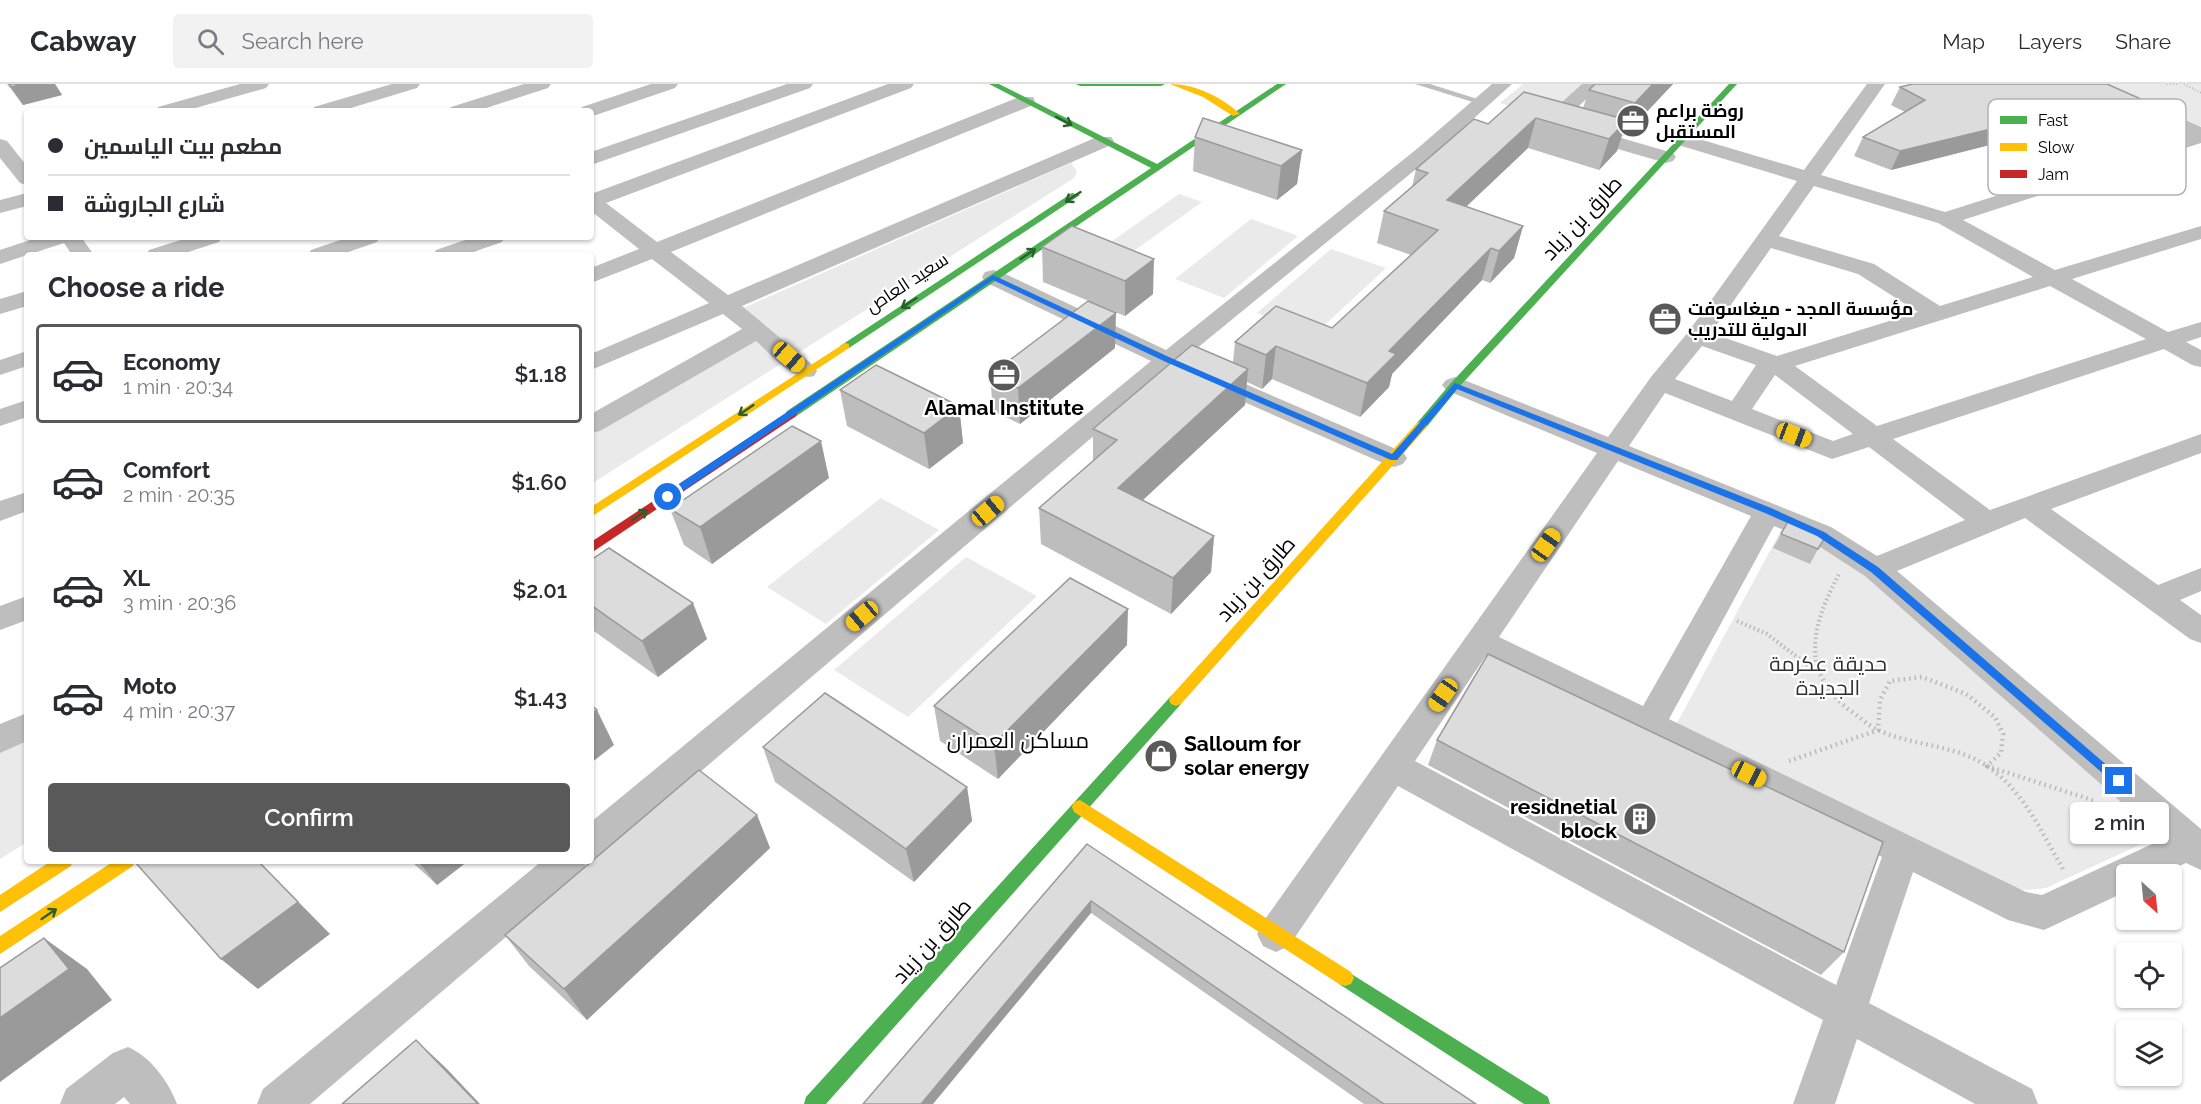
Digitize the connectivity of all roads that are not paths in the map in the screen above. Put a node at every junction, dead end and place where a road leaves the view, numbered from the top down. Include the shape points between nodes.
1 (260, 84) edge
2 (411, 84) edge
3 (542, 84) edge
4 (669, 84) edge
5 (804, 84) edge
6 (904, 84) edge
7 (993, 84) edge
8 (1080, 84) edge
9 (1161, 84) edge
10 (1174, 84) edge
11 (1282, 84) edge
12 (1420, 84) edge
13 (1593, 84) edge
14 (1732, 84) edge
15 (1876, 84) edge
16 (2088, 84) edge
17 (373, 89) edge
18 (1223, 98) junction
19 (1497, 99) edge
20 (2121, 99) edge
21 (1026, 101) junction
22 (398, 105) dead end
23 (176, 108) edge
24 (328, 108) edge
25 (467, 108) edge
26 (594, 109) edge
27 (1200, 113) dead end
28 (1236, 114) junction
29 (1528, 116) edge
30 (1550, 123) junction
31 (2186, 128) edge
32 (2201, 135) edge
33 (1682, 140) junction
34 (2186, 140) edge
35 (1104, 141) junction
36 (1153, 144) dead end
37 (9, 153) edge
38 (594, 158) edge
39 (1666, 158) junction
40 (1130, 160) junction
41 (1157, 167) junction
42 (24, 175) edge
43 (1810, 178) junction
44 (1085, 189) dead end
45 (2018, 195) edge
46 (24, 200) edge
47 (594, 200) edge
48 (594, 203) edge
49 (0, 207) edge
50 (1945, 219) junction
51 (2201, 232) edge
52 (1765, 239) junction
53 (52, 240) edge
54 (202, 240) edge
55 (360, 240) edge
56 (486, 240) edge
57 (653, 251) junction
58 (166, 252) edge
59 (326, 252) edge
60 (452, 252) edge
61 (0, 256) edge
62 (594, 275) edge
63 (993, 278) junction
64 (2053, 278) junction
65 (24, 299) edge
66 (723, 306) junction
67 (0, 307) edge
68 (1937, 314) junction
69 (2201, 329) edge
70 (758, 330) junction
71 (1697, 336) junction
72 (2167, 341) junction
73 (24, 359) edge
74 (1168, 360) junction
75 (2201, 360) edge
76 (594, 362) edge
77 (1776, 364) junction
78 (0, 368) edge
79 (805, 371) junction
80 (1660, 382) junction
81 (1455, 385) junction
82 (24, 409) edge
83 (1737, 413) junction
84 (0, 418) edge
85 (594, 423) edge
86 (1874, 437) junction
87 (2201, 443) edge
88 (1613, 449) junction
89 (1394, 458) junction
90 (24, 502) edge
91 (2029, 507) junction
92 (1768, 510) junction
93 (594, 511) edge
94 (0, 512) edge
95 (1987, 522) junction
96 (594, 546) edge
97 (1862, 562) junction
98 (2201, 579) edge
99 (2155, 598) junction
100 (24, 608) edge
101 (0, 619) edge
102 (2201, 631) edge
103 (1480, 641) junction
104 (1650, 725) junction
105 (24, 727) edge
106 (0, 739) edge
107 (1393, 766) junction
108 (1080, 807) junction
109 (594, 840) edge
110 (2196, 848) edge
111 (1902, 850) junction
112 (60, 864) edge
113 (123, 864) edge
114 (565, 864) edge
115 (0, 904) edge
116 (1276, 934) junction
117 (0, 946) edge
118 (1847, 1012) junction
119 (81, 1104) edge
120 (156, 1104) edge
121 (278, 1104) edge
122 (813, 1104) edge
123 (1541, 1104) edge
124 (1814, 1104) edge
125 (2017, 1104) edge

1 - 23 street
2 - 17 street
3 - 25 street
4 - 26 street
5 - 38 street
6 - 47 street
7 - 21 main road
8 - 9 main road
10 - 18 main road
11 - 28 main road
12 - 19 lane
13 - 30 street
14 - 33 main road, طارق بن زياد
15 - 43 street
16 - 20 street
17 - 22 street
17 - 24 street
18 - 27 main road
18 - 28 main road
19 - 74 street via 1425,152
21 -> 35 main road
21 - 57 street
28 - 41 main road
29 - 30 street
30 - 39 street
31 - 32 street
32 - 34 street
33 - 39 main road, طارق بن زياد
33 - 43 street
35 - 40 main road
35 - 66 street
36 - 40 main road
37 - 42 street
39 - 81 main road, طارق بن زياد
40 - 41 main road
63 -> 41 main road
43 - 50 street
43 - 52 street
44 -> 79 main road, سعيد العاص
45 - 50 street
46 - 49 street
48 - 57 street
50 - 64 street
51 - 64 street
52 - 68 street via 1866,269
52 - 71 street
53 - 61 street
54 - 58 street
55 - 59 street
56 - 60 street
57 - 62 street
57 - 66 street
63 - 74 street
96 -> 63 main road
64 - 68 street
64 - 72 street
65 - 67 street
66 - 70 street
66 - 76 street
68 - 77 street
69 - 72 street
70 - 79 street
70 - 85 street
71 - 77 street
71 - 80 street
72 - 75 street
72 - 86 street
73 - 78 street
74 - 89 street
74 - 109 street
77 - 83 street via 1768,366
77 - 86 street
79 -> 93 main road, سعيد العاص
80 - 83 street
80 - 88 street
81 - 88 street
81 - 89 main road, طارق بن زياد
82 - 84 street
83 - 86 street via 1832,450
86 - 95 street
87 - 91 street
88 - 92 street
88 - 103 street
89 - 108 main road, طارق بن زياد
90 - 94 street
91 - 95 street
91 - 99 street
92 - 97 street via 1821,534
92 - 104 street
95 - 97 street
97 - 110 street
98 - 99 street
99 - 102 street
100 - 101 street
103 - 104 street
103 - 107 street
104 - 111 street
105 - 106 street
107 - 116 street
107 - 118 street
108 - 116 main road
108 - 122 main road, طارق بن زياد
110 - 111 street via 2185,846 2044,913 2021,909
111 - 118 street
112 - 115 main road
117 -> 113 main road
114 - 121 street
116 - 123 main road
118 - 124 street
118 - 125 street
119 - 120 street via 128,1068

